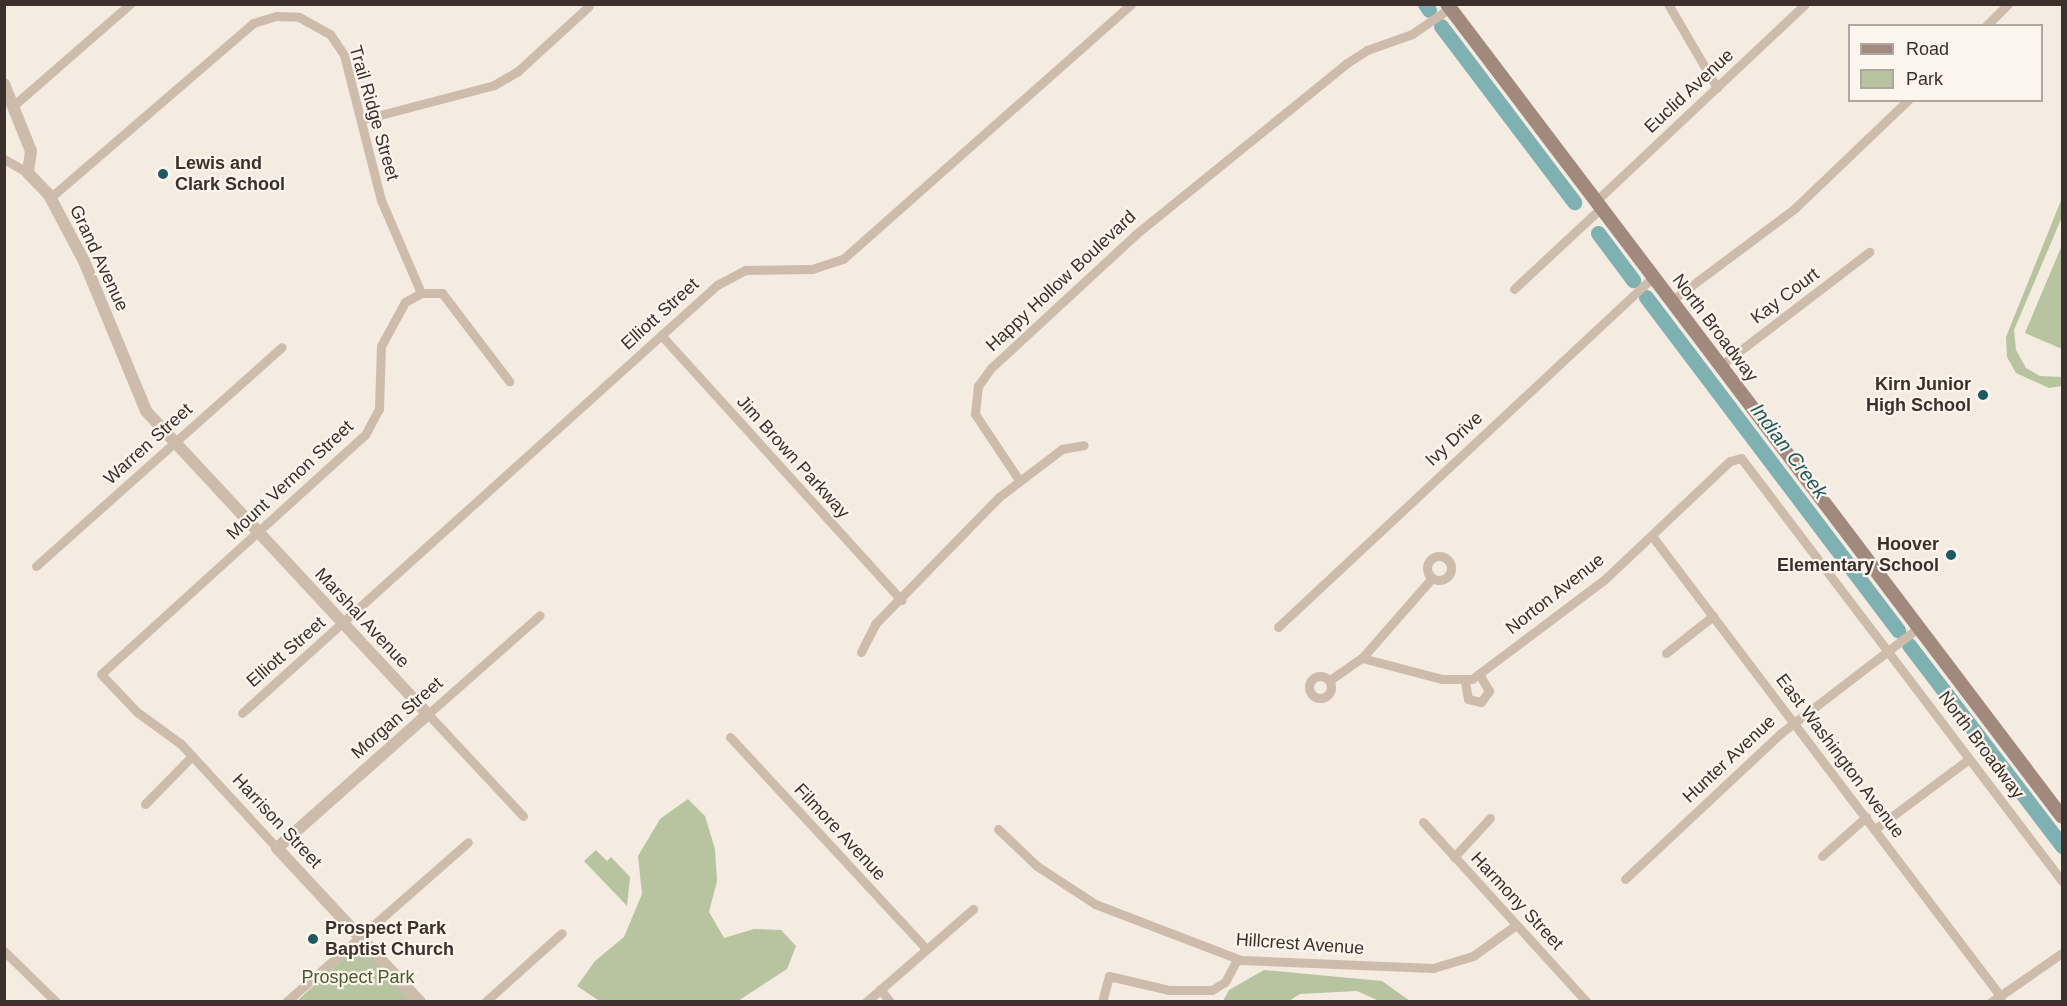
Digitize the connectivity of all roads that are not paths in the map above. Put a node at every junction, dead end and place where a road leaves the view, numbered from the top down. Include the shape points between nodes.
1 (130, 4) edge
2 (1131, 4) edge
3 (1668, 4) edge
4 (1805, 4) edge
5 (2008, 4) edge
6 (589, 6) dead end
7 (1449, 6) edge
8 (1988, 24) edge
9 (4, 84) edge
10 (1717, 88) junction
11 (1906, 102) edge
12 (14, 106) junction
13 (361, 120) junction
14 (4, 159) edge
15 (28, 173) junction
16 (51, 197) junction
17 (1599, 205) junction
18 (1869, 252) dead end
19 (1653, 277) junction
20 (1514, 290) dead end
21 (421, 293) junction
22 (1671, 301) junction
23 (662, 335) junction
24 (282, 347) dead end
25 (1720, 366) junction
26 (508, 381) dead end
27 (175, 444) junction
28 (1084, 445) dead end
29 (1741, 458) joint
30 (1019, 480) junction
31 (259, 534) junction
32 (1652, 536) junction
33 (36, 566) dead end
34 (1432, 578) dead end
35 (901, 600) junction
36 (540, 615) dead end
37 (1713, 616) junction
38 (343, 624) junction
39 (1278, 627) dead end
40 (1919, 627) junction
41 (861, 652) dead end
42 (1887, 652) junction
43 (1666, 653) dead end
44 (1362, 658) junction
45 (101, 674) joint
46 (1479, 674) junction
47 (1330, 680) dead end
48 (1465, 682) junction
49 (242, 713) dead end
50 (428, 714) junction
51 (1794, 722) junction
52 (730, 737) dead end
53 (192, 756) junction
54 (1970, 759) junction
55 (145, 804) dead end
56 (523, 816) dead end
57 (1866, 817) junction
58 (2062, 817) edge
59 (1490, 818) dead end
60 (1423, 822) dead end
61 (998, 828) dead end
62 (1875, 829) junction
63 (468, 842) dead end
64 (277, 848) junction
65 (1822, 856) dead end
66 (1454, 857) junction
67 (1625, 879) dead end
68 (2062, 881) edge
69 (973, 909) dead end
70 (1516, 925) junction
71 (562, 933) dead end
72 (360, 937) junction
73 (926, 949) junction
74 (4, 951) edge
75 (2062, 953) edge
76 (1237, 959) junction
77 (880, 989) junction
78 (2001, 997) junction
79 (56, 1002) edge
80 (286, 1002) edge
81 (420, 1002) edge
82 (485, 1002) edge
83 (866, 1002) edge
84 (890, 1002) edge
85 (1102, 1002) edge
86 (1587, 1002) edge
87 (1991, 1002) edge

1 - 12 street
2 - 23 street, Elliott Street via 843,259 812,269 759,268 737,273
3 - 10 street
4 - 10 street, Euclid Avenue
5 - 8 street
6 - 13 street via 518,71 494,85
7 - 17 main road, North Broadway
7 - 30 street, Happy Hollow Boulevard via 1412,34 1367,50 1347,63 1136,234 991,368 978,386 975,414
9 - 12 street
10 - 17 street, Euclid Avenue
11 - 22 street via 1794,209
12 - 15 street via 31,151
13 - 16 street, Trail Ridge Street via 344,55 330,34 299,17 265,18 234,38
13 - 21 street, Trail Ridge Street via 386,216
14 - 15 street
15 - 16 street, Grand Avenue
16 - 27 street, Grand Avenue via 92,279 138,396
17 - 19 main road, North Broadway
17 - 20 street, Euclid Avenue
18 - 25 street, Kay Court
19 - 22 main road, North Broadway
19 - 39 street, Ivy Drive
21 - 26 street via 442,293
21 - 31 street, Mount Vernon Street via 405,302 384,335 379,409 371,427
22 - 25 main road, North Broadway
23 - 35 street, Jim Brown Parkway
23 - 38 street, Elliott Street
24 - 27 street, Warren Street
25 - 40 main road, North Broadway
27 - 31 street, Marshal Avenue
27 - 33 street, Warren Street
28 - 30 street via 1062,449
29 - 32 street, Norton Avenue via 1731,461
29 - 42 street, North Broadway
30 - 35 street
31 - 38 street, Marshal Avenue
31 - 45 street, Mount Vernon Street
32 - 37 street, East Washington Avenue
32 - 46 street, Norton Avenue via 1604,580
34 - 44 street
35 - 41 street via 868,632
36 - 50 street, Morgan Street
37 - 43 street
37 - 51 street, East Washington Avenue
38 - 49 street, Elliott Street
38 - 50 street, Marshal Avenue
40 - 42 street, Hunter Avenue
40 - 58 main road, North Broadway
42 - 51 street, Hunter Avenue
42 - 54 street, North Broadway
44 - 47 street
44 - 48 street via 1375,665
45 - 53 street, Harrison Street via 137,712
46 - 48 street, Norton Avenue
46 - 48 street via 1489,692 1481,702 1468,699
50 - 56 street, Marshal Avenue
50 - 64 street, Morgan Street
51 - 57 street, East Washington Avenue
51 - 67 street, Hunter Avenue
52 - 73 street, Filmore Avenue
53 - 55 street
53 - 64 street, Harrison Street
54 - 62 street
54 - 68 street, North Broadway
57 - 62 street, East Washington Avenue
57 - 65 street
59 - 66 street
60 - 66 street, Harmony Street
61 - 76 street, Hillcrest Avenue via 1037,866 1095,904
62 - 78 street, East Washington Avenue
63 - 72 street
64 - 72 street, Harrison Street
66 - 70 street, Harmony Street
69 - 73 street
70 - 76 street, Hillcrest Avenue via 1473,956 1433,968
70 - 86 street, Harmony Street
71 - 82 street
72 - 80 street
72 - 81 street, Harrison Street
73 - 77 street
74 - 79 street
75 - 78 street
76 - 85 street via 1225,982 1212,990 1169,990 1109,976
77 - 83 street
77 - 84 street
78 - 87 street

